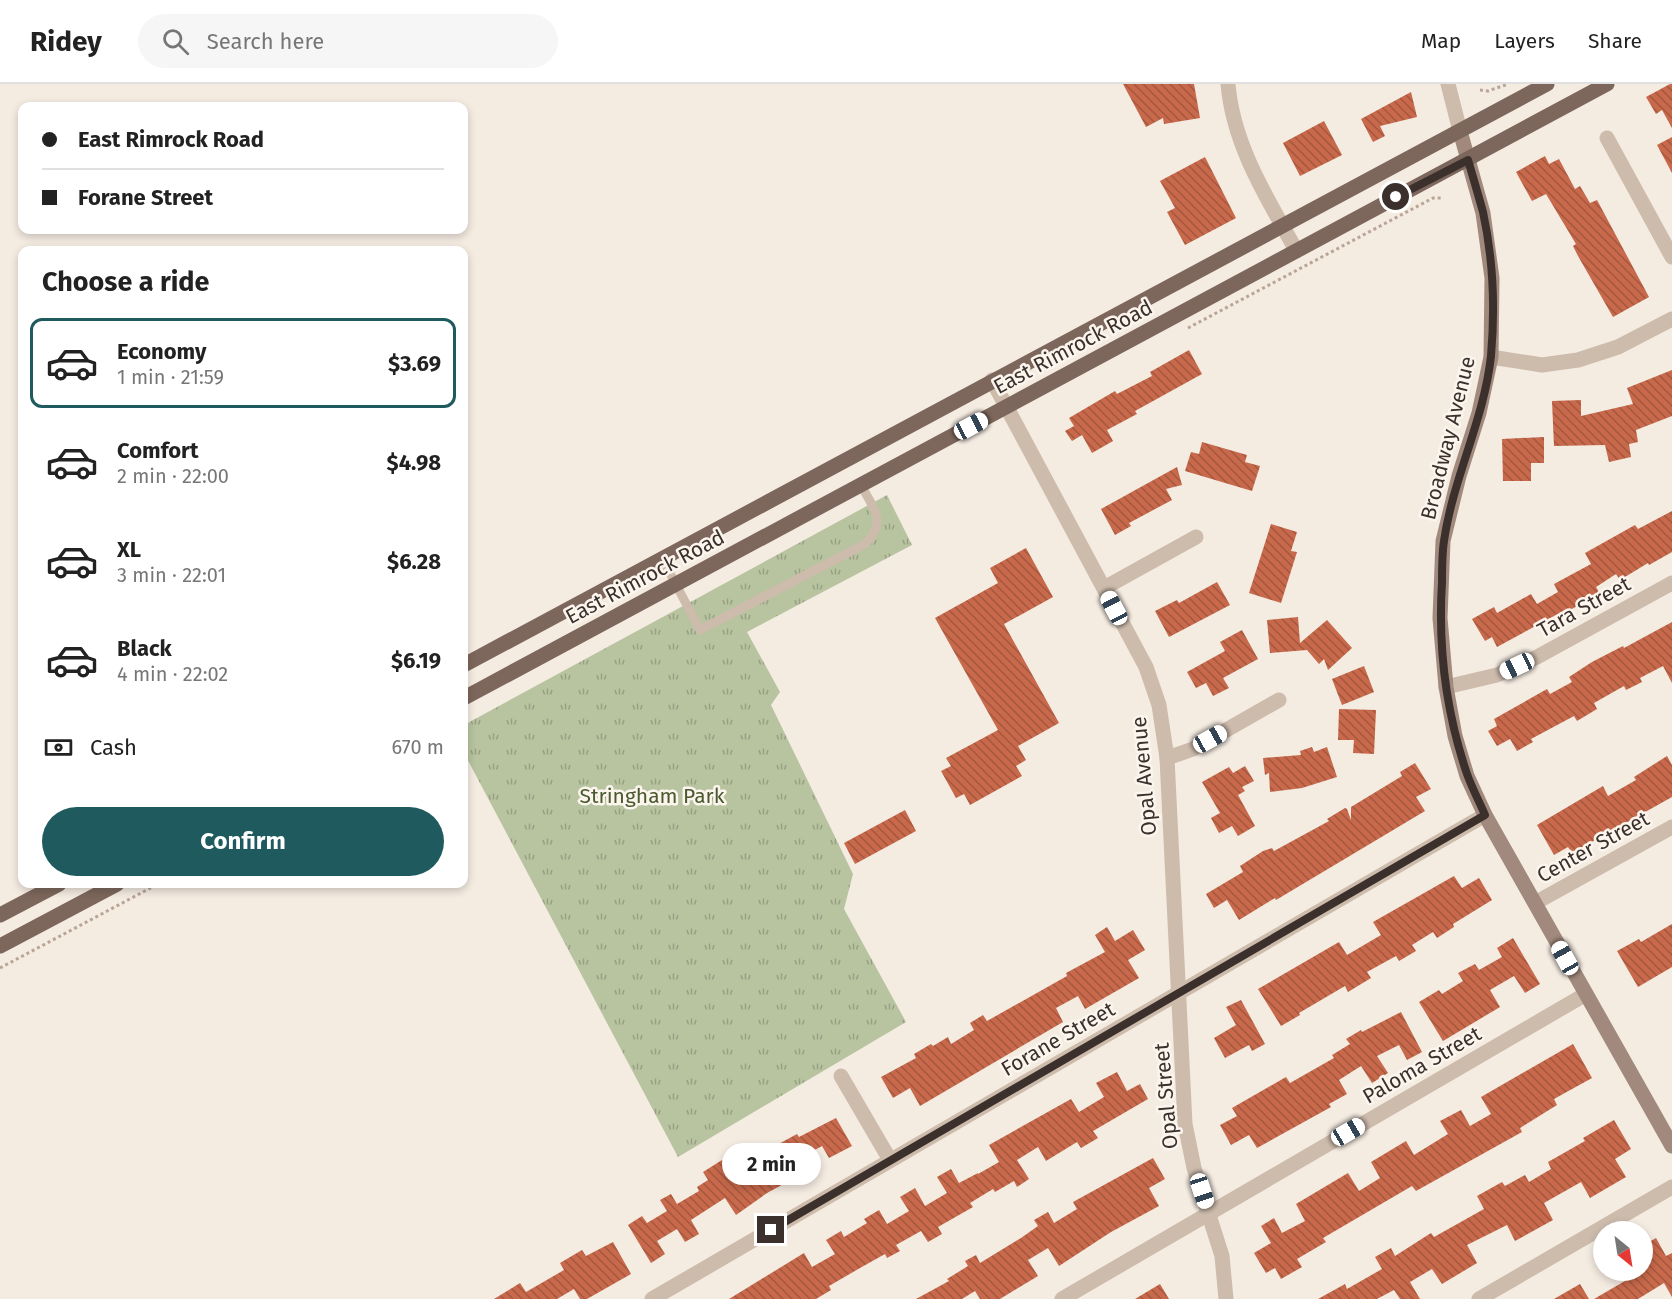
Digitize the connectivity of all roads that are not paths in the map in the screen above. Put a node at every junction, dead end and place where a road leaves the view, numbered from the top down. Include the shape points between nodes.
1 (1228, 84) edge
2 (1448, 84) edge
3 (1547, 84) edge
4 (1607, 84) edge
5 (1460, 131) junction
6 (1607, 138) dead end
7 (1468, 160) junction
8 (1282, 226) junction
9 (1296, 250) junction
10 (1672, 257) edge
11 (1672, 319) edge
12 (1491, 357) junction
13 (993, 380) junction
14 (1006, 406) junction
15 (861, 485) junction
16 (1196, 537) dead end
17 (662, 558) junction
18 (1672, 583) edge
19 (676, 584) junction
20 (1104, 588) junction
21 (468, 663) edge
22 (1446, 687) junction
23 (468, 696) edge
24 (1279, 700) dead end
25 (1167, 758) junction
26 (1485, 815) junction
27 (1672, 827) edge
28 (51, 888) edge
29 (109, 888) edge
30 (1535, 903) junction
31 (0, 915) edge
32 (0, 946) edge
33 (1179, 993) junction
34 (1586, 994) junction
35 (841, 1076) dead end
36 (1672, 1146) edge
37 (890, 1160) junction
38 (1672, 1188) edge
39 (1209, 1213) junction
40 (652, 1299) edge
41 (1062, 1299) edge
42 (1226, 1299) edge
43 (1479, 1299) edge

1 - 8 street via 1246,158
2 - 5 street, Broadway Avenue
3 - 5 main road, East Rimrock Road
4 - 7 main road, East Rimrock Road
5 - 7 street, Broadway Avenue
5 - 8 main road, East Rimrock Road
6 - 10 street
7 - 9 main road, East Rimrock Road
7 - 12 street, Broadway Avenue via 1483,213 1492,278
8 - 9 street
8 - 13 main road, East Rimrock Road
9 - 14 main road, East Rimrock Road
11 - 12 street via 1618,347 1578,360 1542,365
12 - 22 street, Broadway Avenue via 1443,541 1440,618
13 - 14 street, Opal Avenue
13 - 17 main road, East Rimrock Road
14 - 15 main road, East Rimrock Road
14 - 20 street, Opal Avenue
15 - 19 main road, East Rimrock Road
15 - 19 lane via 878,517 878,527 865,544 700,630
16 - 20 street
17 - 19 lane
17 - 21 main road, East Rimrock Road
18 - 22 street, Tara Street via 1537,657 1497,675
19 - 23 main road, East Rimrock Road
20 - 25 street, Opal Avenue via 1146,667 1159,705
22 - 26 street, Broadway Avenue via 1467,776
24 - 25 street via 1193,749
25 - 33 street, Opal Avenue
26 - 30 street, Broadway Avenue
26 - 33 street, Forane Street
27 - 30 street, Center Street
28 - 31 main road
29 - 32 main road
30 - 34 street, Broadway Avenue
33 - 37 street, Forane Street
33 - 39 street, Opal Street via 1185,1124
34 - 36 street, Broadway Avenue
34 - 39 street, Paloma Street
35 - 37 street
37 - 40 street, Forane Street
38 - 43 street
39 - 41 street, Paloma Street
39 - 42 street, Opal Street via 1222,1257

